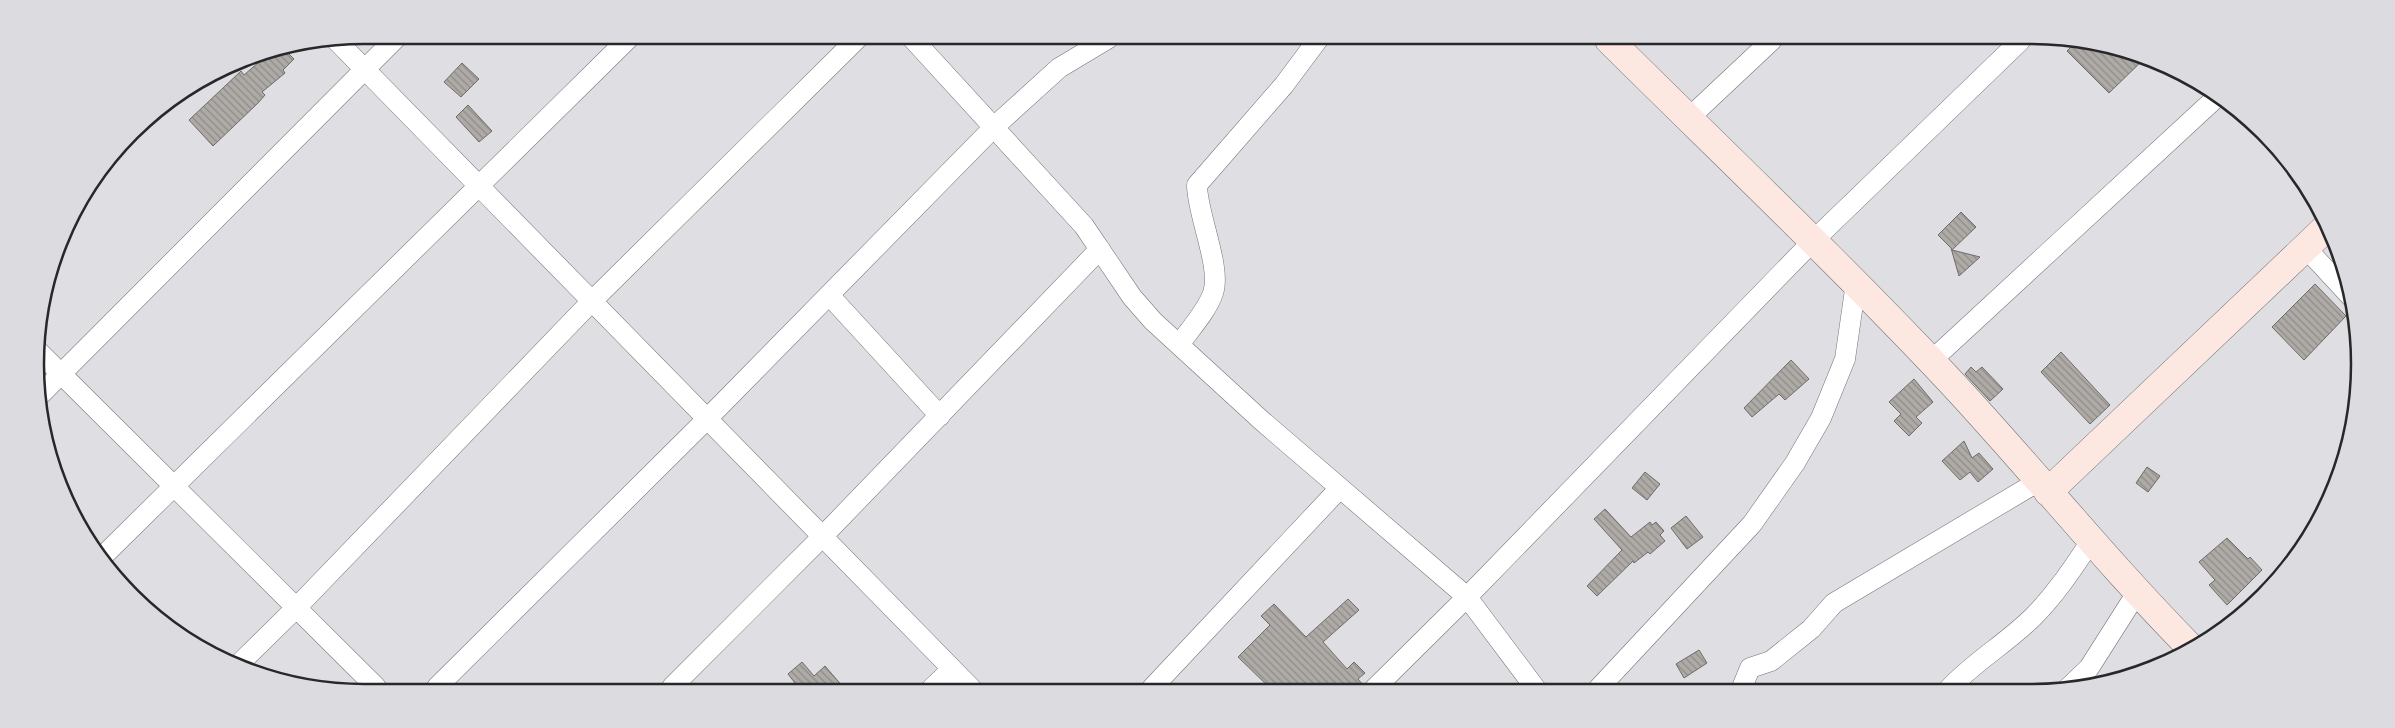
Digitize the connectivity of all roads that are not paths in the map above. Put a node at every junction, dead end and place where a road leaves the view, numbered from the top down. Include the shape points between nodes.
1 (340, 44) edge
2 (390, 44) edge
3 (623, 44) edge
4 (852, 44) edge
5 (917, 44) edge
6 (1099, 44) edge
7 (1315, 44) edge
8 (1613, 44) edge
9 (1768, 44) edge
10 (2017, 44) edge
11 (365, 68) junction
12 (2213, 101) edge
13 (1689, 118) junction
14 (994, 127) junction
15 (480, 186) junction
16 (2322, 231) edge
17 (1813, 241) junction
18 (2304, 246) junction
19 (1100, 249) junction
20 (1856, 283) junction
21 (2341, 286) edge
22 (829, 295) junction
23 (591, 302) junction
24 (1179, 345) junction
25 (44, 357) edge
26 (1931, 361) junction
27 (61, 374) junction
28 (45, 390) edge
29 (940, 416) junction
30 (708, 418) junction
31 (175, 487) junction
32 (2043, 487) junction
33 (1340, 488) junction
34 (823, 536) junction
35 (2091, 541) junction
36 (106, 553) edge
37 (2138, 591) junction
38 (1467, 598) junction
39 (296, 608) junction
40 (2187, 643) edge
41 (243, 661) edge
42 (952, 669) junction
43 (2075, 682) edge
44 (373, 684) edge
45 (440, 684) edge
46 (676, 684) edge
47 (936, 684) edge
48 (967, 684) edge
49 (1156, 684) edge
50 (1379, 684) edge
51 (1532, 684) edge
52 (1603, 684) edge
53 (1743, 684) edge
54 (1953, 684) edge

1 - 11 street
2 - 11 street
3 - 15 street
4 - 23 street
5 - 14 street
6 - 14 street via 1059,68
7 - 24 street via 1197,185 1214,274 1214,290
8 - 13 main road
9 - 13 street
10 - 17 street
11 - 15 street
11 - 27 street
12 - 26 street
13 - 17 main road
14 - 19 street via 1084,226
14 - 22 street
15 - 23 street
15 - 31 street
16 - 18 main road
17 - 20 main road
17 - 38 street
18 - 21 street
18 - 32 main road
19 - 24 street via 1132,297
19 - 29 street
20 - 26 main road
20 - 52 street via 1845,359 1821,418 1795,463 1752,524
22 - 29 street
22 - 30 street
23 - 30 street
23 - 39 street
24 - 33 street
25 - 27 street
26 - 32 main road
27 - 28 street
27 - 31 street
29 - 34 street
30 - 34 street
30 - 45 street
31 - 36 street
31 - 39 street
32 - 35 main road
32 - 53 street via 1834,603 1811,629 1771,660 1750,668
33 - 38 street
33 - 49 street
34 - 42 street
34 - 46 street
35 - 37 main road
35 - 54 street via 2056,593 2032,618
37 - 40 main road
37 - 43 street via 2089,668
38 - 50 street
38 - 51 street
39 - 41 street
39 - 44 street
42 - 47 street
42 - 48 street

